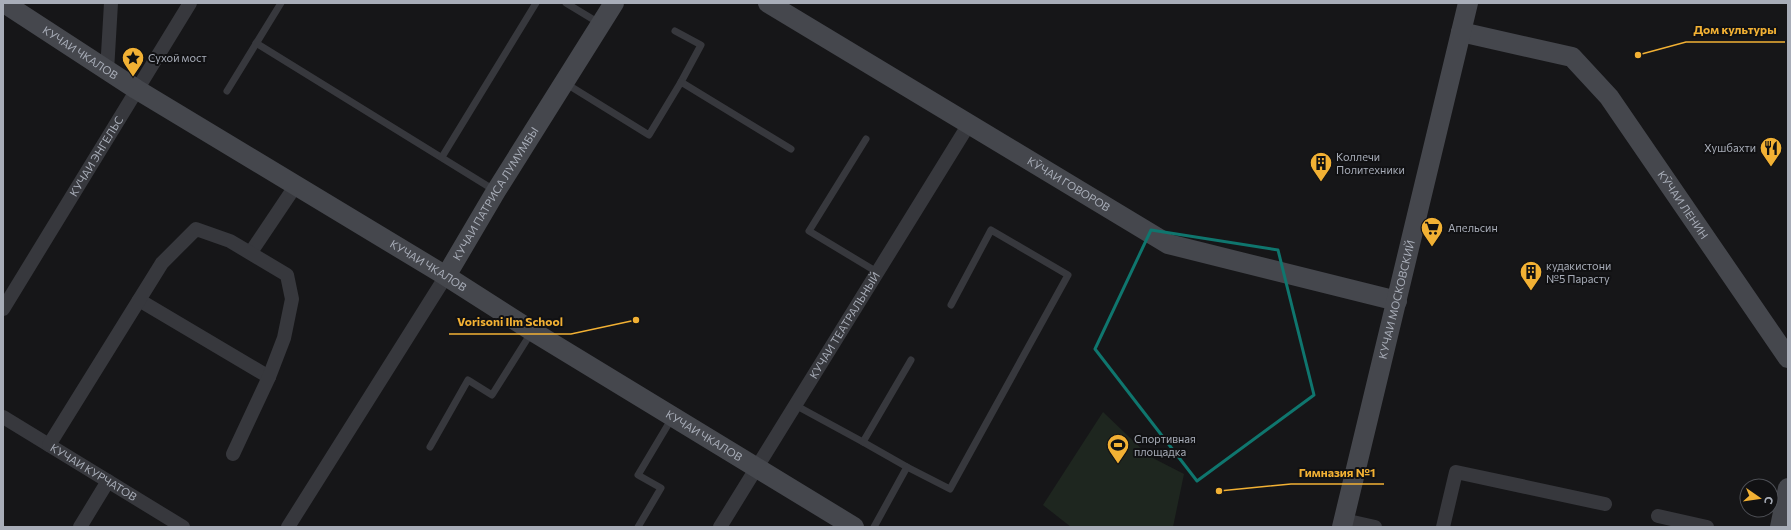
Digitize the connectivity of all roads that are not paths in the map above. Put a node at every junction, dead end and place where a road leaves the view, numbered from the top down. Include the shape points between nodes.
1 (4, 3) edge
2 (111, 3) edge
3 (190, 3) edge
4 (281, 3) edge
5 (536, 3) edge
6 (566, 3) edge
7 (614, 3) edge
8 (768, 3) edge
9 (1468, 3) edge
10 (601, 24) junction
11 (675, 31) dead end
12 (1461, 32) junction
13 (256, 43) junction
14 (107, 71) junction
15 (565, 82) junction
16 (681, 82) junction
17 (136, 89) junction
18 (227, 91) dead end
19 (969, 124) junction
20 (866, 138) dead end
21 (791, 149) dead end
22 (442, 157) junction
23 (296, 185) junction
24 (496, 191) junction
25 (251, 252) junction
26 (877, 272) junction
27 (446, 276) junction
28 (139, 300) junction
29 (1396, 301) junction
30 (951, 305) dead end
31 (3, 309) edge
32 (532, 331) junction
33 (1788, 358) edge
34 (911, 360) dead end
35 (269, 377) junction
36 (795, 405) junction
37 (673, 416) junction
38 (3, 418) edge
39 (863, 442) junction
40 (49, 445) junction
41 (430, 447) dead end
42 (233, 454) dead end
43 (757, 467) junction
44 (907, 467) junction
45 (108, 482) junction
46 (1788, 488) edge
47 (1605, 504) dead end
48 (1658, 516) dead end
49 (1343, 524) edge
50 (80, 527) edge
51 (183, 527) edge
52 (288, 527) edge
53 (638, 527) edge
54 (720, 527) edge
55 (854, 527) edge
56 (874, 527) edge
57 (1375, 527) edge
58 (1443, 527) edge
59 (1707, 527) edge
60 (1780, 527) edge

1 - 14 street, КУЧАИ ЧКАЛОВ
2 - 14 street
3 - 17 street, КУЧАИ ЭНГЕЛЬС
4 - 13 lane
5 - 22 lane
6 - 10 lane
7 - 10 street, КУЧАИ ПАТРИСА ЛУМУМБЫ
8 - 19 street, КӮЧАИ ГОВОРОВ
9 - 12 street, КУЧАИ МОСКОВСКИЙ
10 - 15 street, КУЧАИ ПАТРИСА ЛУМУМБЫ
11 - 16 lane via 701,45
12 - 29 street, КУЧАИ МОСКОВСКИЙ
12 - 33 street, КӮЧАИ ЛЕНИН via 1572,57 1608,97
13 - 18 lane
13 - 22 lane
14 - 17 street, КУЧАИ ЧКАЛОВ
15 - 16 lane via 649,134
15 - 24 street, КУЧАИ ПАТРИСА ЛУМУМБЫ
16 - 21 lane
17 - 23 street, КУЧАИ ЧКАЛОВ
17 - 31 street, КУЧАИ ЭНГЕЛЬС
19 - 26 street, КУЧАИ ТЕАТРАЛЬНЫЙ
19 - 29 street, КӮЧАИ ГОВОРОВ via 1168,244
20 - 26 lane via 809,231
22 - 24 lane
23 - 25 street
23 - 27 street, КУЧАИ ЧКАЛОВ
24 - 27 street, КУЧАИ ПАТРИСА ЛУМУМБЫ
25 - 28 street via 230,241 196,229 162,263
25 - 35 street via 287,275 292,299 284,338
26 - 36 street, КУЧАИ ТЕАТРАЛЬНЫЙ
27 - 32 street, КУЧАИ ЧКАЛОВ
27 - 52 street, КУЧАИ ПАТРИСА ЛУМУМБЫ
28 - 35 street
28 - 40 street
29 - 49 street, КУЧАИ МОСКОВСКИЙ
30 - 44 lane via 991,230 1068,275 950,489
32 - 37 street, КУЧАИ ЧКАЛОВ
32 - 41 lane via 492,395 468,380
34 - 39 lane
35 - 42 street
36 - 39 lane
36 - 43 street, КУЧАИ ТЕАТРАЛЬНЫЙ
37 - 43 street, КУЧАИ ЧКАЛОВ
37 - 53 lane via 638,475 661,488
38 - 40 street, КУЧАИ КУРЧАТОВ
39 - 44 lane
40 - 45 street, КУЧАИ КУРЧАТОВ
43 - 54 street, КУЧАИ ТЕАТРАЛЬНЫЙ
43 - 55 street, КУЧАИ ЧКАЛОВ
44 - 56 lane
45 - 50 street
45 - 51 street, КУЧАИ КУРЧАТОВ
46 - 60 street
47 - 58 street via 1456,472
48 - 59 street
49 - 57 street

